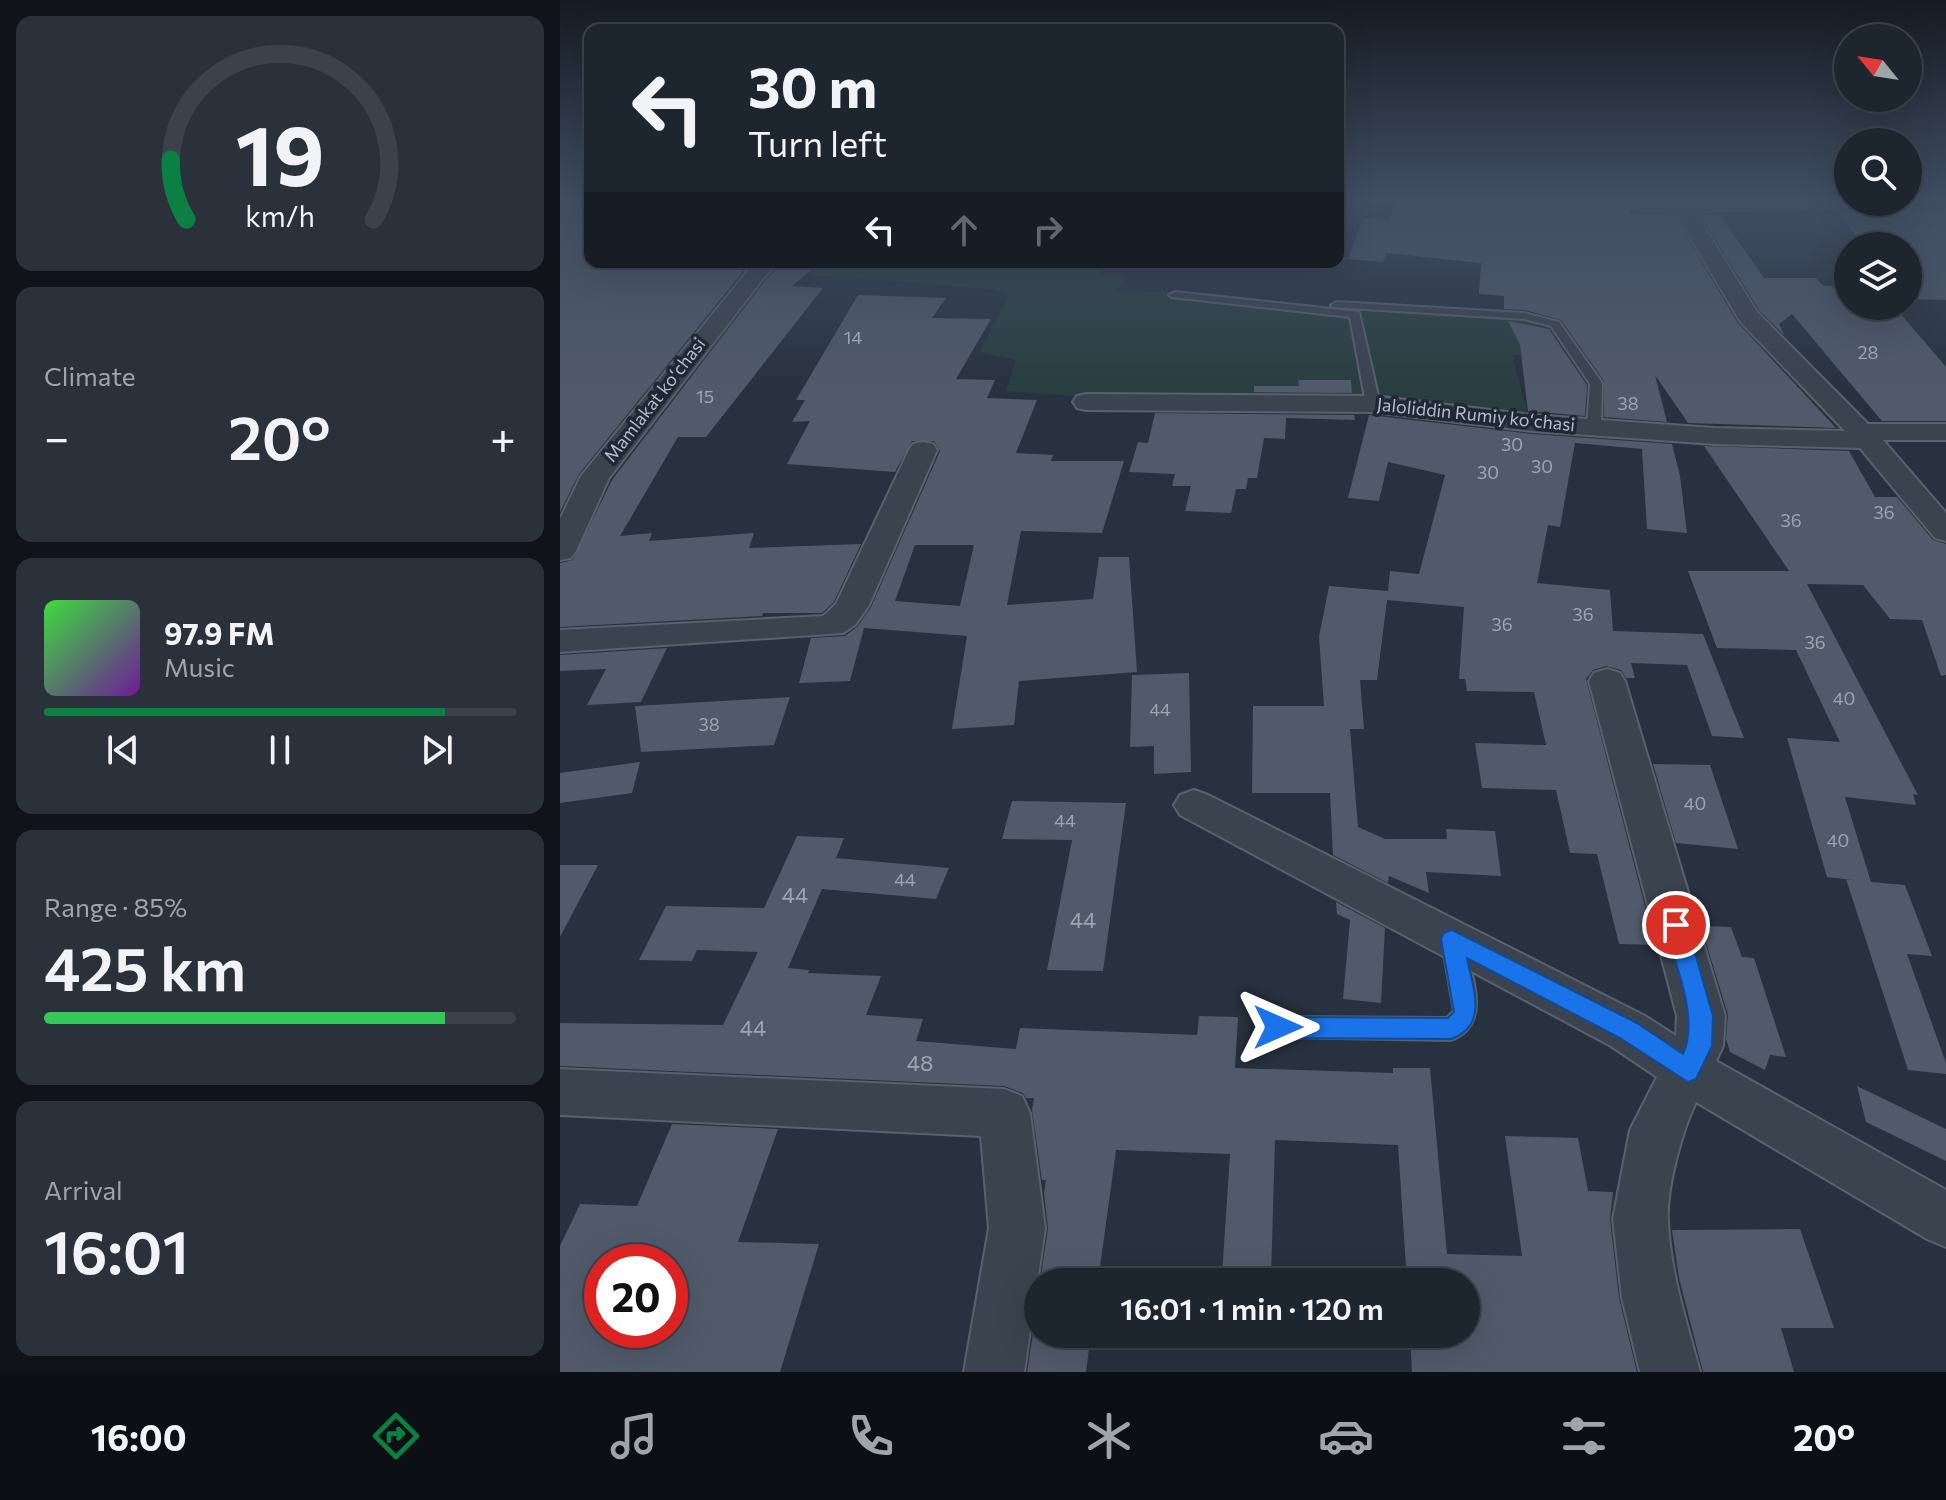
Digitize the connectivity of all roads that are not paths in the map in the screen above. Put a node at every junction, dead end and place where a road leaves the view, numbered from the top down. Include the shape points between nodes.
1 (1716, 263) edge
2 (761, 268) edge
3 (1175, 295) dead end
4 (1337, 305) dead end
5 (1086, 402) dead end
6 (1373, 404) junction
7 (1594, 427) junction
8 (1946, 432) edge
9 (1864, 436) junction
10 (923, 450) dead end
11 (1944, 528) edge
12 (560, 551) edge
13 (560, 641) edge
14 (1607, 681) dead end
15 (1194, 805) dead end
16 (1452, 939) junction
17 (1278, 1027) dead end
18 (1688, 1071) junction
19 (560, 1092) edge
20 (1946, 1220) edge
21 (994, 1372) edge
22 (1670, 1372) edge

1 - 9 street via 1748,316
2 - 12 street, Mamlakat koʻchasi via 595,476
3 - 6 lane via 1355,314
4 - 7 lane via 1524,316 1555,324 1596,383
5 - 6 street, Jaloliddin Rumiy koʻchasi
6 - 7 street, Jaloliddin Rumiy koʻchasi
7 - 9 street, Jaloliddin Rumiy koʻchasi via 1714,436
8 - 9 street, Jaloliddin Rumiy koʻchasi
9 - 11 street
10 - 13 street via 852,605 831,626
14 - 18 street via 1701,1016 1699,1046
15 - 16 street
16 - 17 lane via 1466,1012 1451,1029
16 - 18 street via 1628,1031
18 - 20 street
18 - 22 street via 1656,1130 1640,1219 1651,1298
19 - 21 street via 1004,1113 1017,1228

